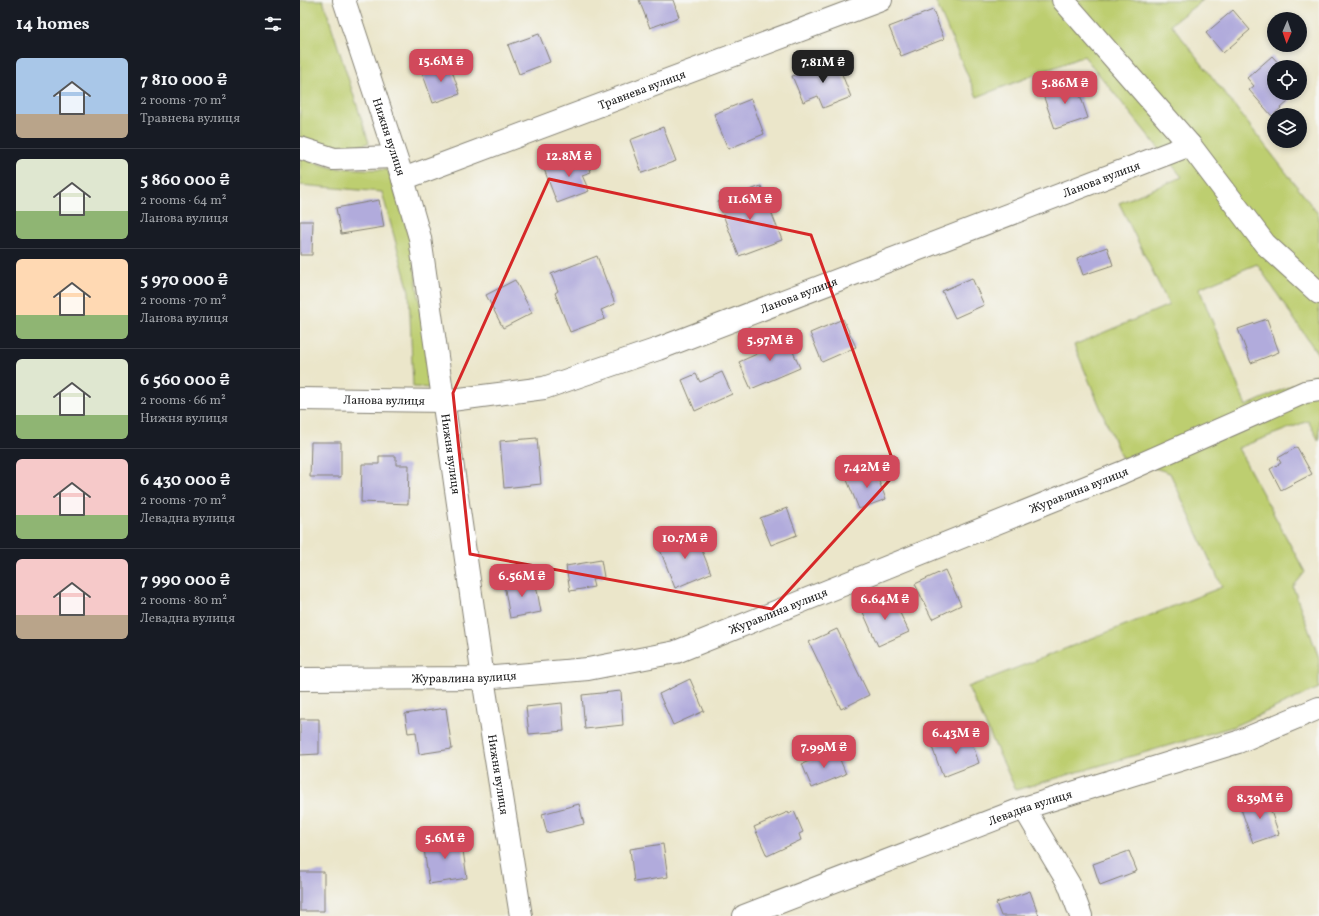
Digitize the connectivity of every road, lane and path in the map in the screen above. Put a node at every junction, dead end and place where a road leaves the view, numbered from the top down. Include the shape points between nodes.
1 (344, 0) edge
2 (881, 0) edge
3 (1063, 0) edge
4 (1190, 145) junction
5 (300, 148) edge
6 (395, 157) junction
7 (403, 179) junction
8 (1319, 293) edge
9 (1319, 390) edge
10 (300, 399) edge
11 (444, 401) junction
12 (483, 678) junction
13 (300, 679) edge
14 (1319, 708) edge
15 (1024, 808) junction
16 (521, 916) edge
17 (744, 916) edge
18 (1081, 916) edge

1 - 6 street, Нижня вулиця
2 - 7 street, Травнева вулиця
3 - 4 street
4 - 8 street via 1265,244
4 - 11 street, Ланова вулиця via 658,348 544,388
5 - 6 street via 334,159
6 - 7 street, Нижня вулиця
7 - 11 street, Нижня вулиця via 420,238
9 - 12 street, Журавлина вулиця via 1305,392 1121,473 676,652 588,669
10 - 11 street, Ланова вулиця
11 - 12 street, Нижня вулиця
12 - 13 street, Журавлина вулиця
12 - 16 street, Нижня вулиця
14 - 15 street, Левадна вулиця via 1238,742
15 - 17 street, Левадна вулиця
15 - 18 street via 1069,884

